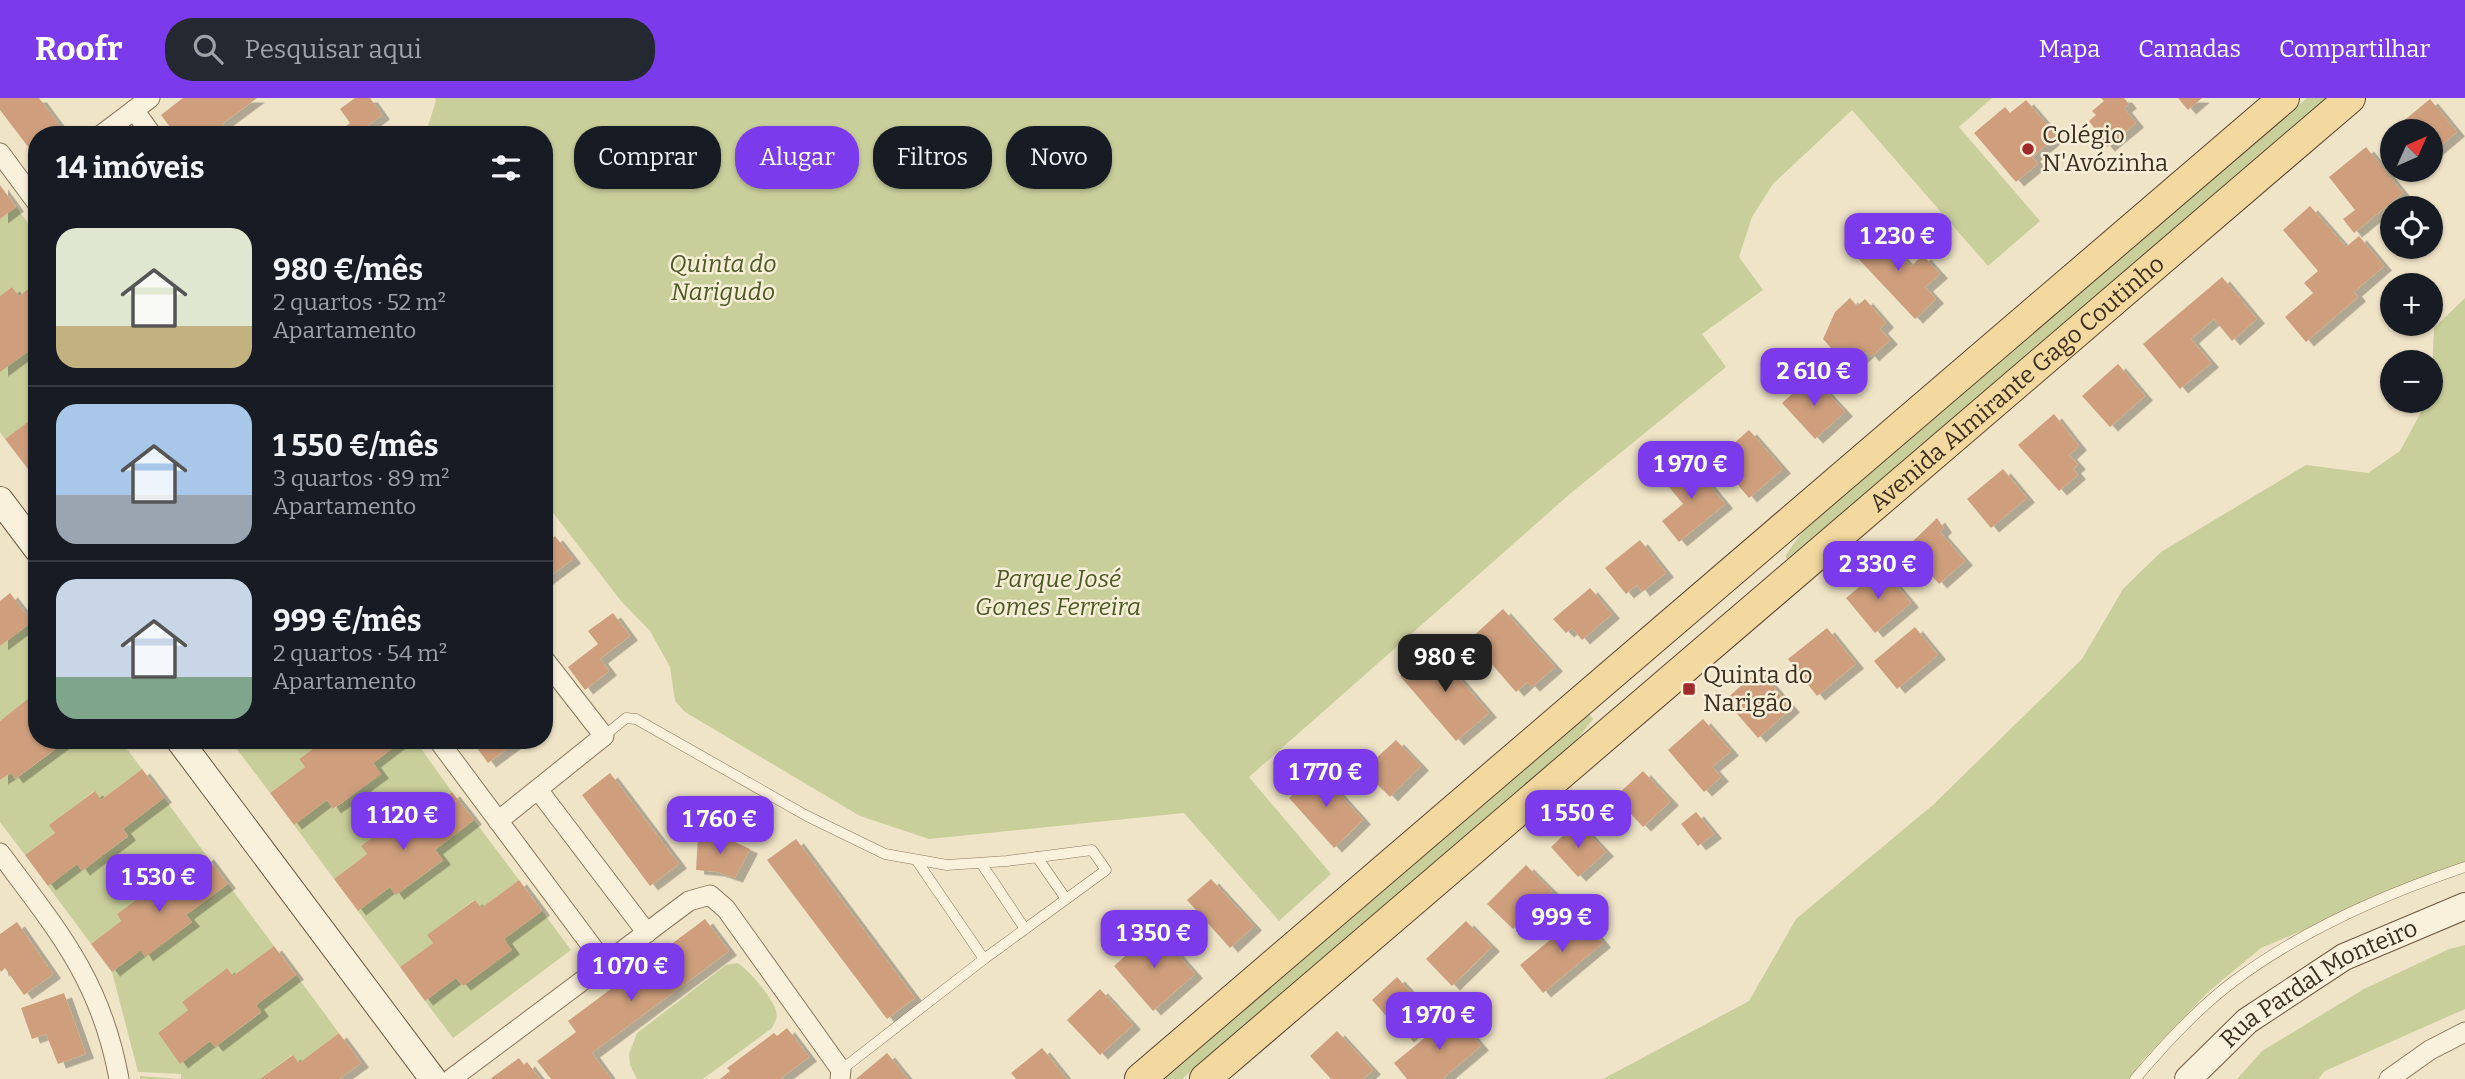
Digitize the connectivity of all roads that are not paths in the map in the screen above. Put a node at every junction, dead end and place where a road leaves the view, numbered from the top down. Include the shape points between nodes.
1 (150, 98) edge
2 (2284, 98) edge
3 (2350, 98) edge
4 (134, 110) junction
5 (113, 126) edge
6 (146, 126) edge
7 (0, 153) edge
8 (28, 186) edge
9 (0, 500) edge
10 (28, 537) edge
11 (1693, 605) junction
12 (1658, 635) junction
13 (1721, 637) junction
14 (1686, 667) junction
15 (553, 671) edge
16 (604, 736) junction
17 (186, 749) edge
18 (445, 749) edge
19 (539, 791) junction
20 (498, 821) junction
21 (0, 853) edge
22 (1037, 857) junction
23 (917, 861) junction
24 (981, 863) junction
25 (2465, 867) edge
26 (1066, 899) junction
27 (2465, 906) edge
28 (1025, 929) junction
29 (647, 933) junction
30 (984, 959) junction
31 (606, 964) junction
32 (2465, 1032) edge
33 (840, 1075) edge
34 (119, 1079) edge
35 (433, 1079) edge
36 (451, 1079) edge
37 (1140, 1079) edge
38 (1205, 1079) edge
39 (2135, 1079) edge
40 (2188, 1079) edge
41 (2389, 1079) edge

1 - 4 street
2 - 11 main road, Avenida Almirante Gago Coutinho
3 - 13 main road, Avenida Almirante Gago Coutinho
4 - 5 street
4 - 6 street
7 - 8 street
9 - 10 street
11 - 12 main road, Avenida Almirante Gago Coutinho
11 - 13 main road
12 - 14 main road
12 - 37 main road, Avenida Almirante Gago Coutinho
13 - 14 main road, Avenida Almirante Gago Coutinho
14 - 38 main road, Avenida Almirante Gago Coutinho
15 - 16 street
16 - 19 street
16 - 23 lane via 626,718 636,719 807,816 885,854
17 - 35 street
18 - 20 street
19 - 20 street
19 - 29 street
20 - 31 street
21 - 34 street via 83,970 107,1026
22 - 24 lane
22 - 26 lane
22 - 26 lane via 1092,850 1106,870
23 - 24 lane
23 - 30 lane
24 - 28 lane
25 - 39 lane via 2360,908 2286,947 2234,982 2169,1039
26 - 28 lane
27 - 40 street, Rua Pardal Monteiro via 2344,957 2247,1021
28 - 30 lane
29 - 31 street
29 - 33 street via 689,901 710,895 726,909
30 - 33 lane
31 - 36 street
32 - 41 street

